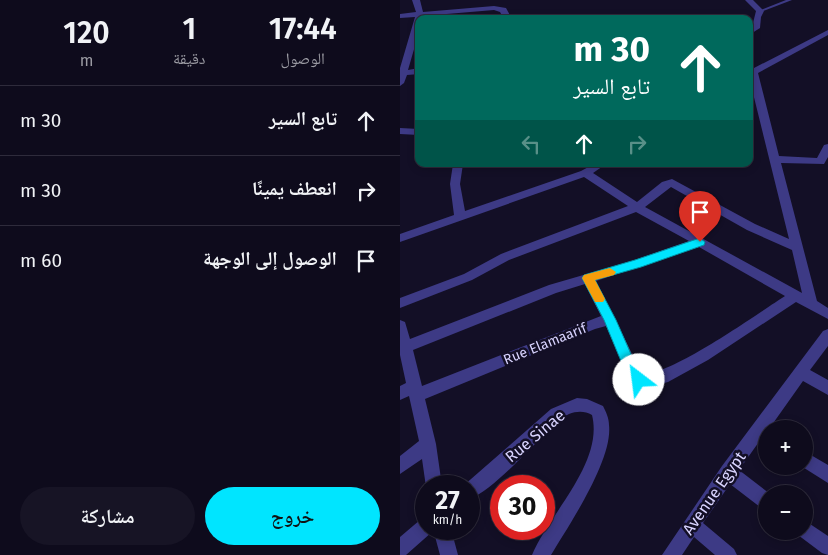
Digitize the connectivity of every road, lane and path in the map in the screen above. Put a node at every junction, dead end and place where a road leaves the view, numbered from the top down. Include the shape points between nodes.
1 (749, 0) edge
2 (790, 0) edge
3 (418, 1) edge
4 (760, 11) junction
5 (420, 14) junction
6 (506, 15) edge
7 (400, 16) edge
8 (415, 30) edge
9 (753, 30) edge
10 (828, 32) edge
11 (753, 70) edge
12 (415, 71) edge
13 (402, 72) edge
14 (753, 82) edge
15 (400, 84) edge
16 (400, 131) edge
17 (415, 132) edge
18 (828, 146) edge
19 (774, 159) junction
20 (458, 167) edge
21 (596, 167) edge
22 (585, 174) junction
23 (637, 207) junction
24 (460, 217) junction
25 (400, 238) edge
26 (700, 242) junction
27 (796, 247) junction
28 (588, 278) junction
29 (796, 296) junction
30 (400, 303) edge
31 (811, 304) junction
32 (828, 314) edge
33 (610, 320) junction
34 (400, 326) edge
35 (828, 334) edge
36 (406, 347) junction
37 (802, 373) junction
38 (828, 388) edge
39 (416, 391) junction
40 (400, 393) edge
41 (770, 420) edge
42 (758, 437) edge
43 (428, 444) junction
44 (813, 465) edge
45 (400, 466) edge
46 (728, 472) junction
47 (432, 475) edge
48 (828, 475) edge
49 (480, 482) edge
50 (758, 495) edge
51 (692, 524) junction
52 (415, 536) edge
53 (813, 536) edge
54 (445, 540) edge
55 (828, 547) edge
56 (400, 549) edge
57 (449, 555) edge
58 (541, 555) edge
59 (671, 555) edge
60 (728, 555) edge

1 - 4 street
2 - 4 lane
3 - 5 street
4 - 9 street
5 - 6 street via 494,8 503,10
5 - 7 street
8 - 13 street
10 - 11 street
12 - 13 street
13 - 15 street
14 - 19 street
16 - 17 street
18 - 19 street via 820,162
19 - 27 street
20 - 24 street via 455,184
21 - 22 street
22 - 23 street
22 - 24 street
23 - 26 street
23 - 27 street via 666,184 675,184 745,224
23 - 30 street via 505,257 460,281
24 - 25 street
26 - 28 street
26 - 29 street
27 - 31 street
28 - 33 street
28 - 36 street via 553,288
29 - 31 street
29 - 33 street via 703,356 650,381 636,378
31 - 32 street
33 - 39 street, Rue Elamaarif
34 - 36 street
35 - 37 street, Avenue Egypt
36 - 39 street
37 - 38 street
37 - 41 street, Avenue Egypt
39 - 40 street, Rue Elamaarif
39 - 43 street
42 - 46 street, Avenue Egypt
43 - 45 street
43 - 47 street
44 - 48 street
46 - 50 street
46 - 51 street, Avenue Egypt
49 - 58 street, Rue Sinae via 556,414 584,404 598,411 603,436 594,460
51 - 59 street, Avenue Egypt
51 - 60 street
52 - 56 street
53 - 55 street
54 - 57 street

